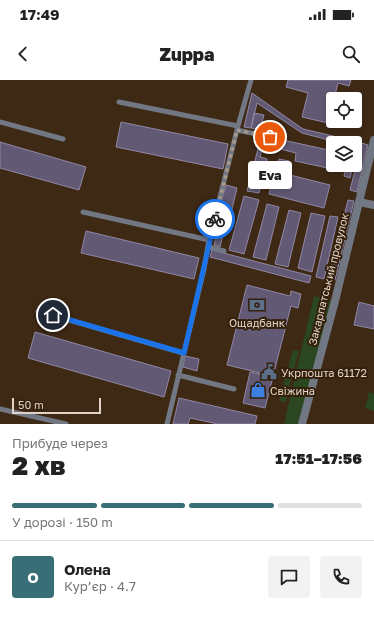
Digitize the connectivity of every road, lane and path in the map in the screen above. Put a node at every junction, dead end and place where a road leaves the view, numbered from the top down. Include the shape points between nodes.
1 (251, 80) edge
2 (119, 102) dead end
3 (0, 122) edge
4 (237, 128) junction
5 (270, 137) dead end
6 (63, 139) dead end
7 (374, 140) edge
8 (359, 202) junction
9 (374, 205) edge
10 (83, 212) dead end
11 (209, 240) junction
12 (208, 247) junction
13 (224, 251) dead end
14 (38, 311) dead end
15 (184, 353) junction
16 (178, 375) junction
17 (234, 389) dead end
18 (0, 410) edge
19 (66, 424) edge
20 (167, 424) edge
21 (302, 424) edge

1 - 4 lane
2 - 4 lane
3 - 6 lane
4 - 5 lane
4 - 11 lane
7 - 8 street, Закарпатський провулок
8 - 9 street
8 - 21 street, Закарпатський провулок
10 - 11 lane
11 - 12 lane
12 - 13 lane
12 - 15 lane
14 - 15 lane
15 - 16 lane
16 - 17 lane
16 - 20 lane
18 - 19 lane

